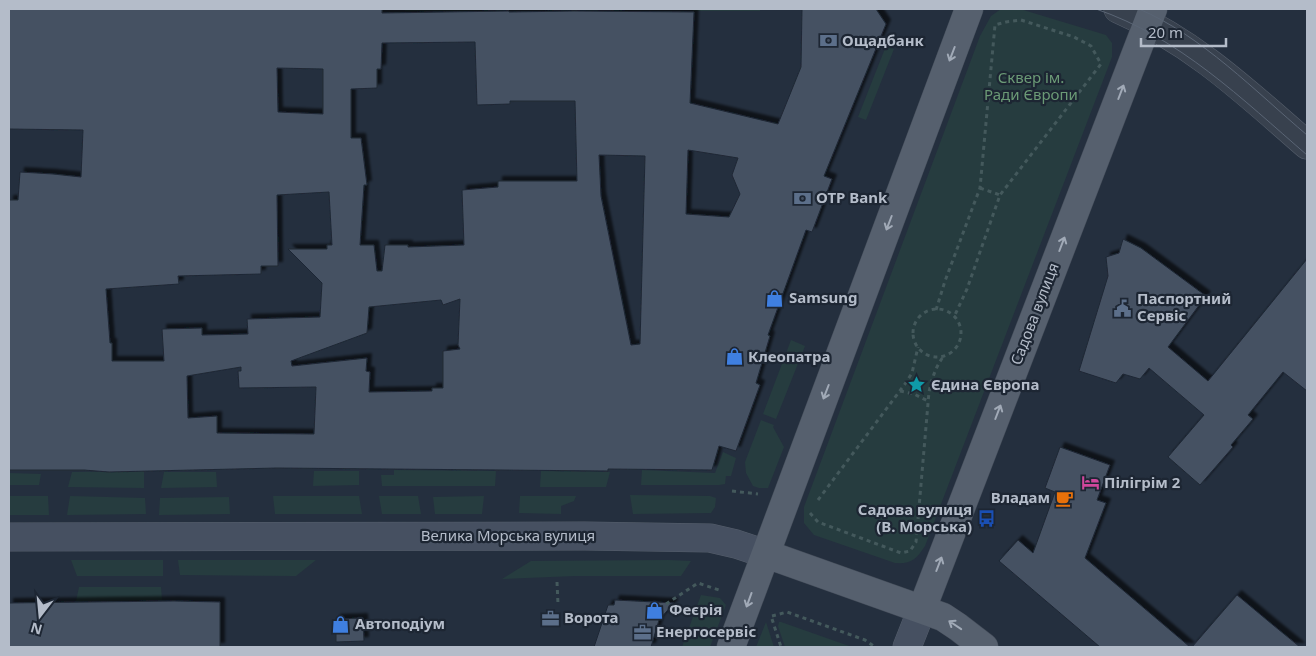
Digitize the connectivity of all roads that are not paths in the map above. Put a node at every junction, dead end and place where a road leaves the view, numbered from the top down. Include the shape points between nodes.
1 (969, 9) edge
2 (1118, 9) edge
3 (1150, 15) edge
4 (1307, 145) edge
5 (9, 538) edge
6 (766, 554) junction
7 (922, 609) junction
8 (731, 647) edge
9 (906, 647) edge
10 (984, 647) edge

1 -> 6 main road
2 - 3 street
3 - 4 street via 1217,67
7 -> 3 main road, Садова вулиця
5 - 6 street, Велика Морська вулиця via 710,538
6 - 7 main road, Велика Морська вулиця
6 -> 8 main road
7 - 9 street, Садова вулиця
10 -> 7 main road, Велика Морська вулиця via 958,626

